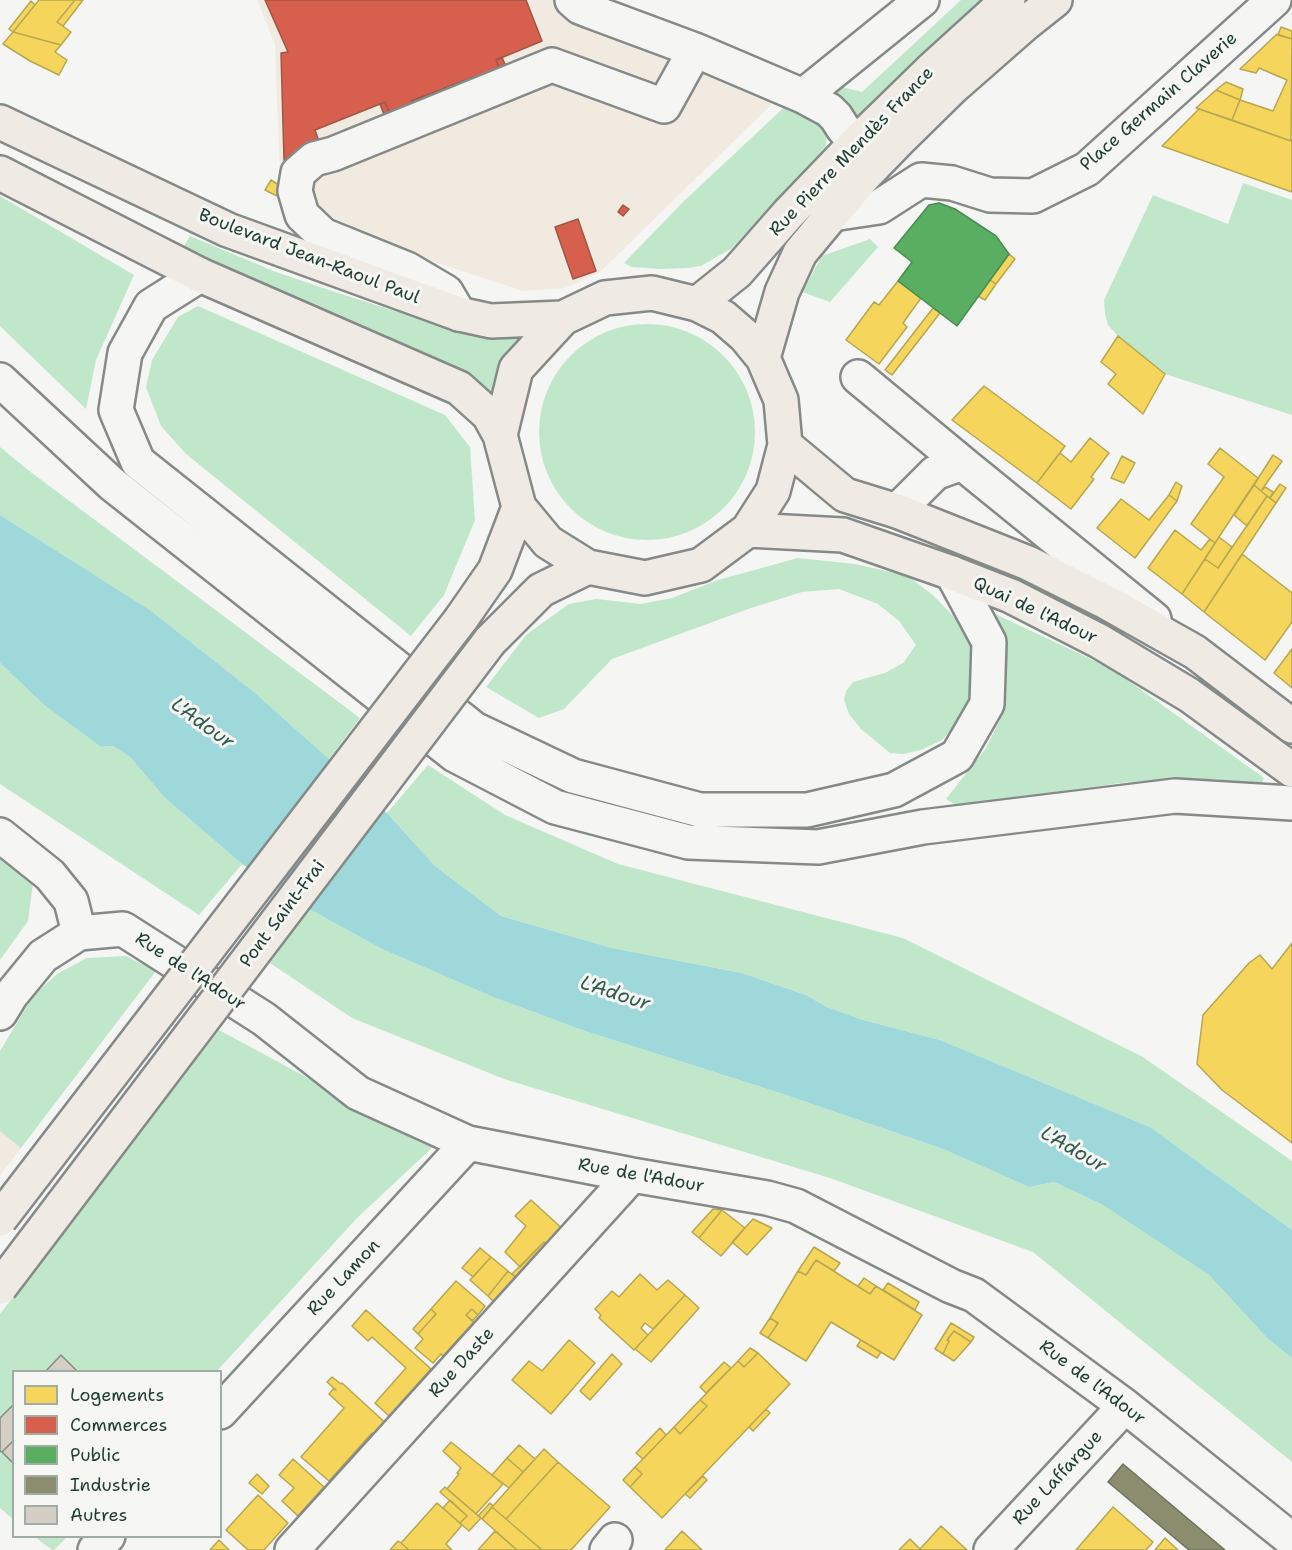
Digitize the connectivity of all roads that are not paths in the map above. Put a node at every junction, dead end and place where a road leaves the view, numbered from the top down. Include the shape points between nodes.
1 (572, 0) edge
2 (922, 0) edge
3 (1008, 0) edge
4 (1055, 0) edge
5 (1274, 0) edge
6 (1287, 0) edge
7 (1292, 4) edge
8 (695, 50) junction
9 (803, 96) junction
10 (0, 122) edge
11 (856, 143) junction
12 (0, 172) edge
13 (832, 214) junction
14 (200, 275) junction
15 (697, 304) junction
16 (459, 314) junction
17 (563, 318) junction
18 (763, 358) junction
19 (858, 377) dead end
20 (0, 380) edge
21 (500, 435) junction
22 (785, 445) junction
23 (138, 462) junction
24 (962, 463) junction
25 (112, 484) junction
26 (519, 507) junction
27 (897, 511) junction
28 (748, 531) junction
29 (588, 567) junction
30 (952, 573) junction
31 (1196, 652) junction
32 (1292, 726) edge
33 (1292, 770) edge
34 (894, 790) junction
35 (1292, 803) edge
36 (907, 830) junction
37 (0, 835) edge
38 (79, 933) junction
39 (0, 1013) edge
40 (468, 1143) junction
41 (632, 1175) junction
42 (0, 1219) edge
43 (0, 1287) edge
44 (1125, 1406) junction
45 (222, 1410) edge
46 (106, 1538) edge
47 (1292, 1540) edge
48 (95, 1550) edge
49 (292, 1550) edge
50 (991, 1550) edge

1 - 8 street via 580,7
2 - 9 street
3 - 11 main road, Rue Pierre Mendès France
4 - 13 main road, Rue Pierre Mendès France via 953,87 864,176
5 - 13 street, Place Germain Claverie via 1087,169 1032,196 990,195 952,183 921,180 879,207
6 - 7 street
8 - 9 street
8 - 16 street via 664,106 552,65 314,159 298,173 295,191 302,215 323,235 407,269 446,292
9 - 11 street via 829,110
10 - 16 main road, Boulevard Jean-Raoul Paul via 228,231
11 - 15 main road, Rue Pierre Mendès France via 737,272
12 - 14 main road
13 - 18 main road, Rue Pierre Mendès France via 800,253 782,292
14 - 21 main road via 459,388 489,415
14 - 23 street via 151,306 125,353 116,410
15 - 17 main road via 652,293 605,298
15 - 18 main road via 723,317
16 - 17 main road, Boulevard Jean-Raoul Paul via 491,321
17 - 21 main road via 516,369
18 - 22 main road via 781,400
19 - 24 street
20 - 25 street
21 - 26 main road
22 - 27 main road, Quai de l'Adour via 845,495
22 - 28 main road via 774,491
23 - 25 street
23 - 34 street via 474,729 573,776 700,810 807,810
24 - 27 street via 934,473
24 - 31 street
25 - 36 street via 455,755 555,807 688,842 818,847
26 - 29 main road via 548,542
26 - 42 main road, bridge via 495,570 461,619
27 - 31 main road, Quai de l'Adour via 1028,563
28 - 29 main road via 701,565 645,578
28 - 30 main road, Quai de l'Adour via 843,535
29 - 43 main road, Pont Saint-Frai, bridge via 541,590 490,641
30 - 33 main road, Quai de l'Adour via 1011,596 1099,641 1189,695
30 - 34 street via 989,642 987,704 957,756
31 - 32 main road, Quai de l'Adour
34 - 36 street
35 - 36 street via 1175,796
37 - 38 street via 50,875 71,901
38 - 39 street via 44,957
38 - 40 street, Rue de l'Adour via 123,929 264,1019 358,1093
40 - 41 street, Rue de l'Adour
40 - 45 street, Rue Lamon
41 - 44 street, Rue de l'Adour via 767,1197 796,1206 974,1295
41 - 49 street, Rue Daste
44 - 47 street, Rue de l'Adour
44 - 50 street, Rue Laffargue
46 - 48 street

